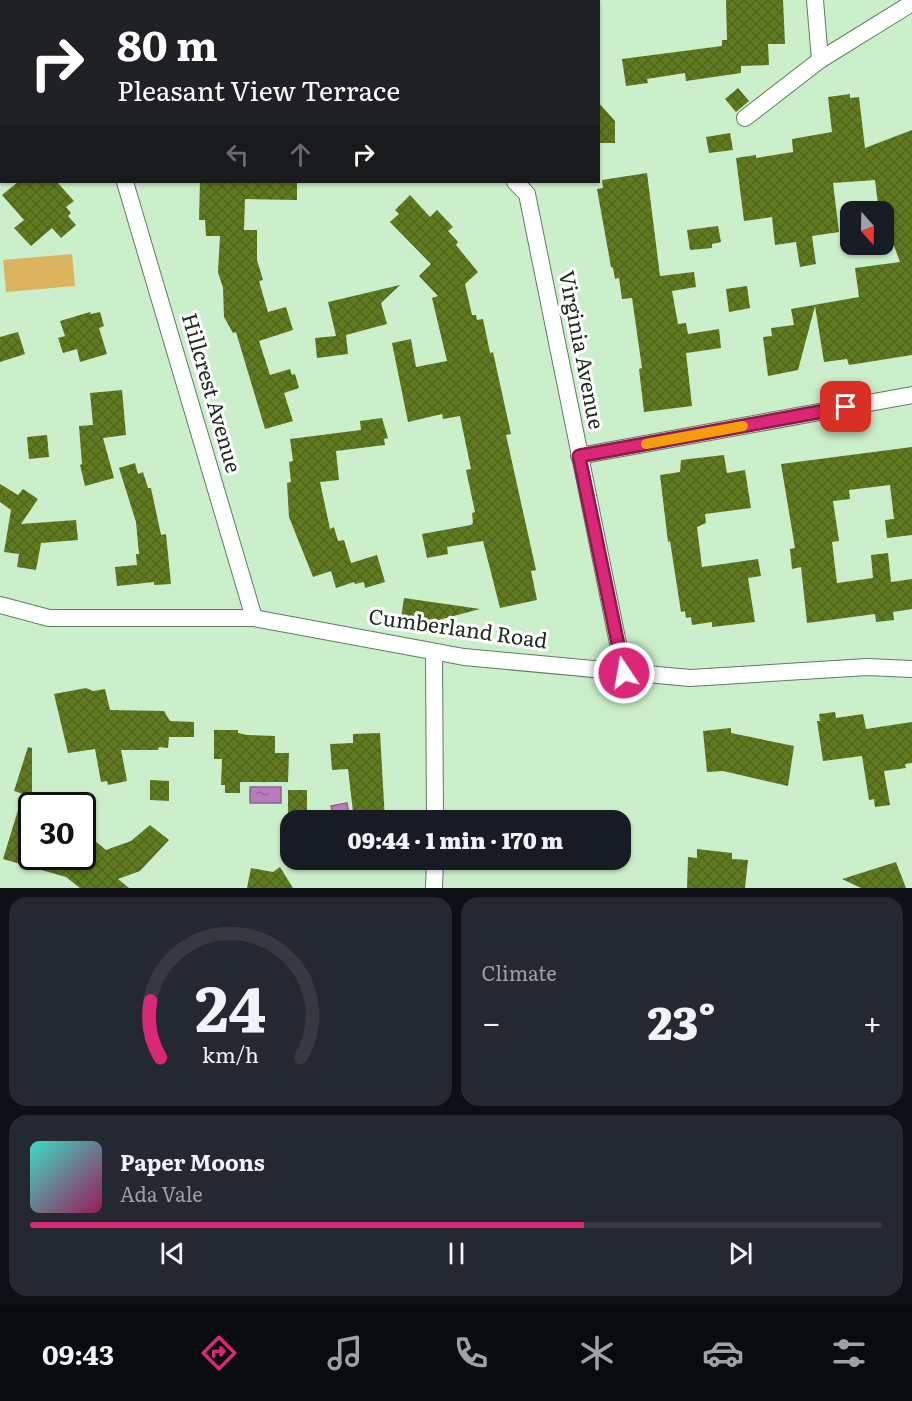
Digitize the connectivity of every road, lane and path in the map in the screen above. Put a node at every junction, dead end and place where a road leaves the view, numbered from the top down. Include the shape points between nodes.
1 (814, 0) edge
2 (912, 3) edge
3 (820, 60) junction
4 (745, 118) dead end
5 (125, 183) edge
6 (516, 183) edge
7 (912, 395) edge
8 (579, 456) junction
9 (0, 604) edge
10 (254, 618) junction
11 (434, 652) junction
12 (912, 669) edge
13 (624, 673) junction
14 (435, 810) edge
15 (435, 870) edge
16 (434, 888) edge

1 - 3 street
2 - 3 street
3 - 4 street
5 - 10 street, Hillcrest Avenue
6 - 8 street, Virginia Avenue via 527,194
7 - 8 street
8 - 13 street, Virginia Avenue
9 - 10 street, Cumberland Road via 49,618
10 - 11 street, Cumberland Road
11 - 13 street, Cumberland Road
11 - 14 street
12 - 13 street, Cumberland Road via 867,667 690,678
15 - 16 street

